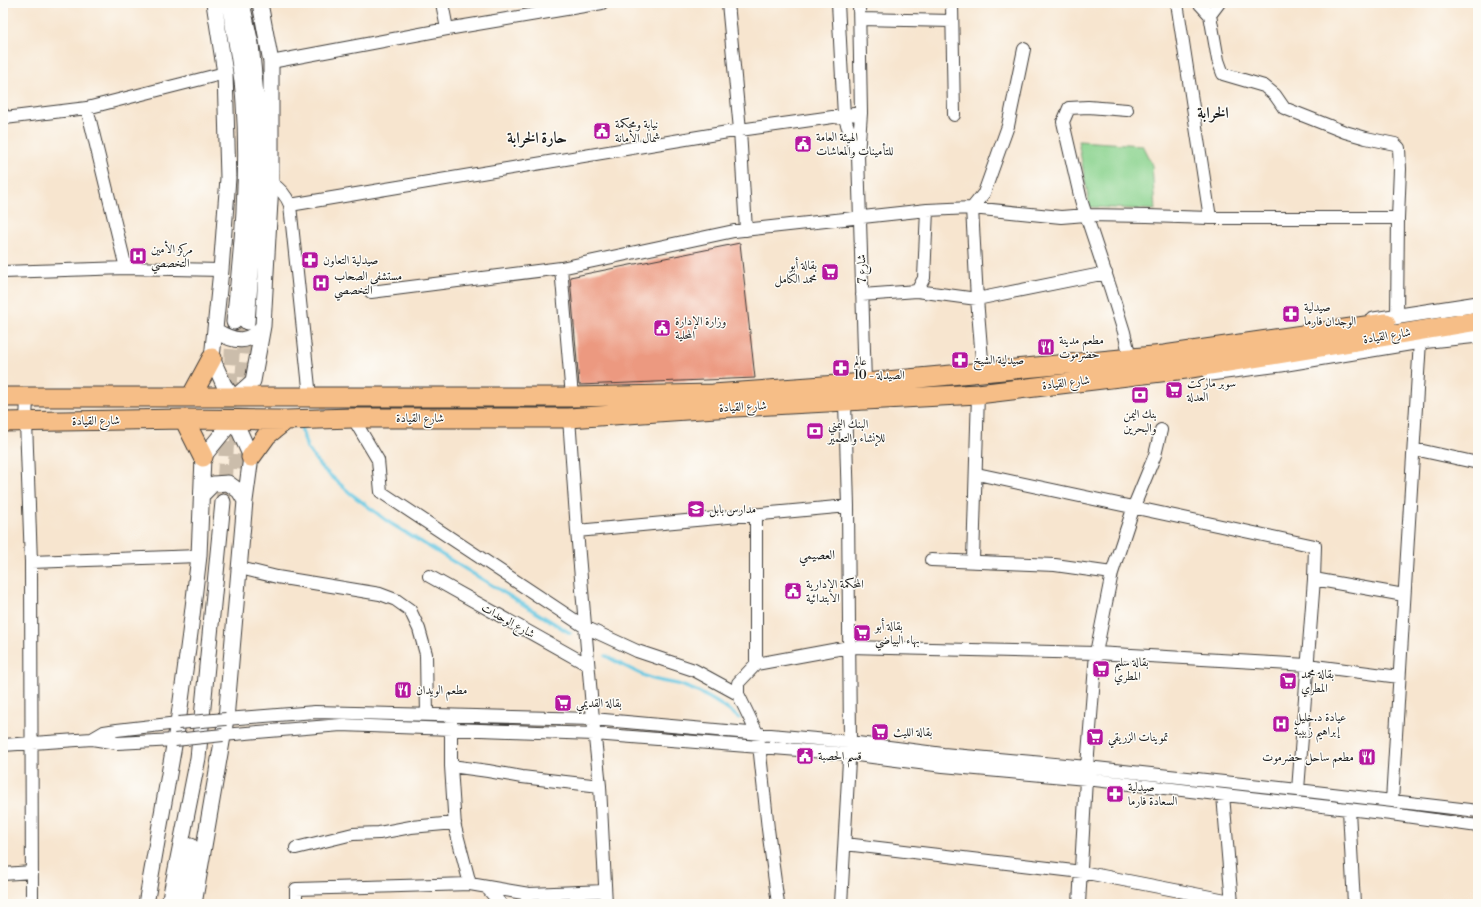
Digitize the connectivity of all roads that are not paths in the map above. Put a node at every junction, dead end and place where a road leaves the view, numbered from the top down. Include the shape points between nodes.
1 (214, 3) edge
2 (229, 3) edge
3 (242, 3) edge
4 (260, 3) edge
5 (442, 3) edge
6 (602, 3) edge
7 (728, 3) edge
8 (838, 3) edge
9 (859, 3) edge
10 (952, 3) edge
11 (1177, 3) edge
12 (1199, 3) edge
13 (1219, 3) edge
14 (1210, 15) junction
15 (860, 20) junction
16 (952, 21) junction
17 (447, 29) junction
18 (1024, 49) dead end
19 (271, 62) junction
20 (225, 73) junction
21 (87, 108) junction
22 (1127, 110) dead end
23 (861, 113) junction
24 (3, 114) edge
25 (954, 115) dead end
26 (844, 116) junction
27 (740, 130) junction
28 (858, 155) junction
29 (271, 183) junction
30 (290, 205) junction
31 (972, 208) junction
32 (927, 210) junction
33 (1086, 215) junction
34 (860, 217) junction
35 (1210, 218) junction
36 (1398, 218) junction
37 (746, 230) junction
38 (126, 268) junction
39 (561, 268) junction
40 (221, 270) junction
41 (3, 272) edge
42 (1106, 273) junction
43 (917, 291) junction
44 (371, 292) dead end
45 (862, 295) junction
46 (977, 299) junction
47 (1478, 304) edge
48 (1478, 310) edge
49 (1478, 321) edge
50 (1399, 324) junction
51 (263, 326) junction
52 (216, 331) junction
53 (1478, 335) edge
54 (1420, 341) junction
55 (212, 358) junction
56 (1130, 358) junction
57 (1166, 363) junction
58 (983, 372) junction
59 (865, 383) junction
60 (978, 394) junction
61 (3, 397) edge
62 (27, 397) junction
63 (191, 397) junction
64 (310, 397) junction
65 (572, 397) junction
66 (234, 398) junction
67 (845, 402) junction
68 (353, 418) junction
69 (569, 418) junction
70 (184, 419) junction
71 (234, 419) junction
72 (286, 420) junction
73 (3, 422) edge
74 (26, 422) junction
75 (1161, 430) dead end
76 (1414, 449) junction
77 (203, 457) junction
78 (251, 457) junction
79 (1478, 463) edge
80 (977, 474) junction
81 (202, 495) junction
82 (233, 502) junction
83 (848, 506) junction
84 (1134, 506) junction
85 (756, 514) junction
86 (577, 532) junction
87 (199, 556) junction
88 (931, 560) dead end
89 (973, 560) junction
90 (31, 562) junction
91 (240, 568) junction
92 (1112, 573) junction
93 (428, 576) dead end
94 (1314, 579) junction
95 (1404, 596) junction
96 (585, 627) junction
97 (849, 647) junction
98 (1096, 653) junction
99 (756, 664) junction
100 (1307, 665) junction
101 (588, 666) junction
102 (1399, 677) junction
103 (738, 694) junction
104 (427, 715) junction
105 (451, 715) junction
106 (226, 718) junction
107 (593, 719) junction
108 (178, 723) junction
109 (451, 729) junction
110 (594, 734) junction
111 (223, 735) junction
112 (758, 735) junction
113 (92, 739) junction
114 (175, 740) junction
115 (31, 744) junction
116 (3, 745) edge
117 (759, 748) junction
118 (849, 748) junction
119 (451, 766) junction
120 (1086, 773) junction
121 (600, 786) junction
122 (1298, 790) junction
123 (1224, 795) junction
124 (1392, 801) junction
125 (1349, 810) junction
126 (1478, 811) edge
127 (455, 823) junction
128 (1478, 826) edge
129 (845, 844) junction
130 (296, 848) dead end
131 (32, 872) junction
132 (1082, 872) junction
133 (3, 874) edge
134 (470, 884) junction
135 (487, 888) junction
136 (605, 891) junction
137 (1232, 902) edge
138 (32, 904) edge
139 (146, 904) edge
140 (169, 904) edge
141 (181, 904) edge
142 (194, 904) edge
143 (296, 904) edge
144 (501, 904) edge
145 (606, 904) edge
146 (778, 904) edge
147 (841, 904) edge
148 (1079, 904) edge
149 (1354, 904) edge

1 - 20 street
2 - 3 street via 244,102 241,322 260,154 251,44
4 - 19 street
5 - 17 street
6 - 17 street
7 - 27 street
8 - 26 street, شارع 7
9 - 15 street, شارع 7
10 - 16 street
11 - 35 street
12 - 14 street
13 - 14 street
14 - 36 street via 1223,74 1264,86 1275,95 1284,108 1345,132 1395,144 1399,148
15 - 16 street
15 - 23 street, شارع 7
16 - 25 street
17 - 19 street
18 - 31 street via 1008,126 984,193
19 - 29 street
20 - 21 street
20 - 40 street via 228,178
21 - 24 street via 5,118
21 - 38 street
22 - 33 street via 1069,108 1063,122
23 - 26 street
23 - 28 street, شارع 7
26 - 27 street
26 - 28 street, شارع 7
27 - 30 street
27 - 37 street
28 - 34 street, شارع 7
29 - 30 street via 285,194
29 - 51 street
30 - 64 street
31 - 32 street
31 - 33 street via 1061,217
31 - 46 street
32 - 34 street
32 - 43 street via 924,278
33 - 35 street
33 - 42 street
34 - 37 street
34 - 45 street, شارع 7
35 - 36 street
36 - 50 street
37 - 39 street
38 - 40 street
38 - 41 street
39 - 44 street
39 - 65 street
40 - 52 street
42 - 46 street
42 - 56 street
43 - 45 street
43 - 46 street
45 - 59 street, شارع 7
46 - 58 street
47 - 50 street
48 - 50 main road, شارع القيادة
49 - 50 main road, شارع القيادة
50 - 57 main road, شارع القيادة via 1194,368
51 - 52 street via 257,335 240,341 227,338
51 - 66 street via 253,381
52 - 55 street
53 - 54 street
54 - 57 street via 1221,373 1189,373
54 - 76 street
55 - 63 main road
55 - 66 street via 224,385
56 - 57 main road, شارع القيادة
56 - 58 main road, شارع القيادة
57 - 60 main road, شارع القيادة
58 - 59 main road, شارع القيادة
59 - 65 main road, شارع القيادة via 714,394
60 - 67 main road, شارع القيادة
60 - 80 street
61 - 62 main road, شارع القيادة
62 - 63 main road, شارع القيادة
62 - 74 street
63 - 66 main road, شارع القيادة
64 - 65 main road, شارع القيادة
64 - 66 main road, شارع القيادة
67 - 69 main road, شارع القيادة
67 - 83 street
68 - 69 main road, شارع القيادة
68 - 72 main road, شارع القيادة
68 - 96 street via 378,460 381,492
69 - 86 street
70 - 71 main road, شارع القيادة
70 - 74 main road, شارع القيادة
70 - 77 main road
71 - 72 main road, شارع القيادة
71 - 77 street
71 - 78 street
72 - 78 main road via 267,435
73 - 74 main road, شارع القيادة
74 - 90 street
75 - 84 street via 1155,455
76 - 79 street
76 - 95 street
77 - 81 street
78 - 82 street
80 - 84 street
80 - 89 street
81 - 82 street via 213,484 228,483 239,491
81 - 87 street
82 - 91 street
82 - 140 street via 198,758
82 - 141 street via 208,752
83 - 85 street
83 - 97 street
84 - 92 street
84 - 94 street via 1315,546
85 - 86 street
85 - 99 street
86 - 96 street
87 - 90 street
87 - 108 street
88 - 89 street
89 - 92 street via 1055,564
90 - 115 street
91 - 104 street via 277,577 380,594 396,600 410,610 426,654
91 - 106 street
92 - 98 street
93 - 101 street, شارع الوحدات
94 - 95 street
94 - 100 street
95 - 102 street
96 - 101 street
96 - 103 street via 637,651 694,670
97 - 98 street
97 - 99 street
97 - 118 street
98 - 100 street
98 - 120 street
99 - 103 street via 738,683
100 - 102 street
100 - 122 street
101 - 107 street
102 - 124 street
103 - 112 street
104 - 105 street
104 - 106 street via 315,712
105 - 107 street
105 - 109 street
106 - 108 street, bridge
106 - 111 street
107 - 110 street
107 - 112 street
108 - 113 street via 104,732
108 - 114 street
109 - 110 street
109 - 111 street via 341,725
109 - 119 street
110 - 117 street
110 - 121 street
111 - 114 street, bridge
111 - 142 street
112 - 117 street
112 - 118 street
113 - 114 street via 117,743
113 - 115 street
114 - 139 street
115 - 116 street
115 - 131 street
117 - 118 street
117 - 146 street
118 - 120 street via 944,766
118 - 129 street
119 - 121 street
119 - 127 street
120 - 122 street
120 - 123 street
120 - 132 street
121 - 136 street
122 - 124 street
123 - 125 street
123 - 137 street
124 - 126 street
125 - 128 street
125 - 149 street
127 - 130 street via 353,834
127 - 134 street
129 - 132 street
129 - 147 street
131 - 133 street
131 - 138 street
132 - 137 street
132 - 148 street
134 - 135 street
134 - 143 street via 296,889
135 - 136 street via 529,894
135 - 144 street
136 - 145 street

